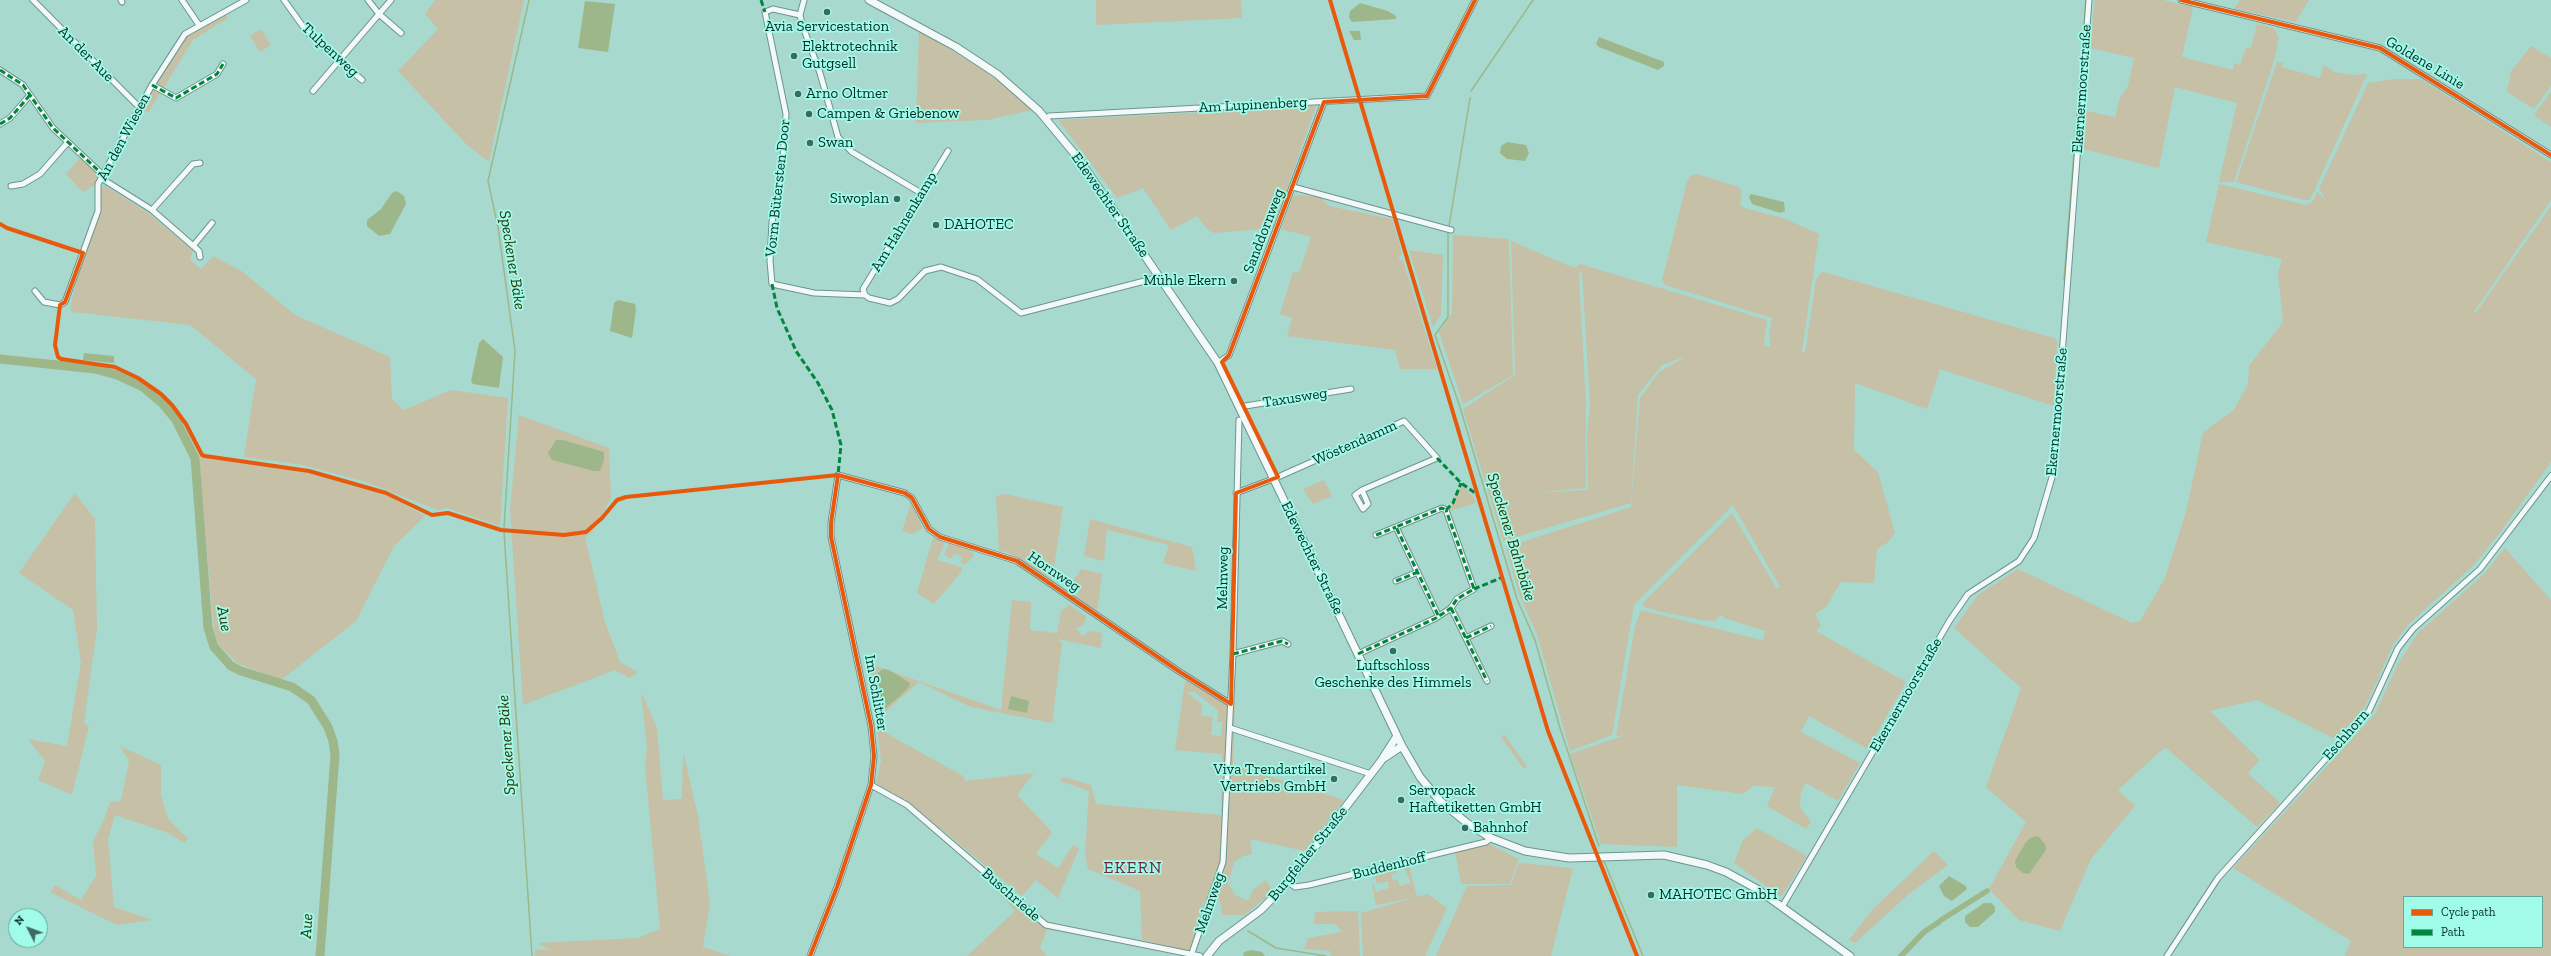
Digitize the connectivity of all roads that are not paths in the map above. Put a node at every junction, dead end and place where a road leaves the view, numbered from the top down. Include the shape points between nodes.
1 (33, 0) edge
2 (182, 0) edge
3 (246, 0) edge
4 (284, 0) edge
5 (368, 0) edge
6 (391, 0) edge
7 (804, 0) edge
8 (869, 0) edge
9 (1475, 0) edge
10 (2089, 0) edge
11 (2181, 0) edge
12 (379, 14) junction
13 (800, 16) junction
14 (199, 25) junction
15 (401, 33) dead end
16 (340, 60) junction
17 (223, 64) dead end
18 (0, 70) edge
19 (362, 80) dead end
20 (152, 85) junction
21 (313, 91) dead end
22 (30, 94) junction
23 (1324, 102) junction
24 (139, 107) junction
25 (1046, 119) junction
26 (0, 124) edge
27 (68, 142) junction
28 (948, 151) dead end
29 (2551, 155) edge
30 (200, 163) dead end
31 (102, 176) junction
32 (11, 186) dead end
33 (1293, 187) junction
34 (922, 193) junction
35 (152, 210) junction
36 (212, 223) dead end
37 (1451, 230) dead end
38 (193, 246) junction
39 (200, 257) dead end
40 (1160, 277) junction
41 (36, 291) dead end
42 (865, 295) junction
43 (1218, 364) junction
44 (1351, 388) dead end
45 (1239, 407) junction
46 (1239, 420) dead end
47 (838, 475) joint
48 (2551, 476) edge
49 (1274, 479) junction
50 (1362, 490) dead end
51 (1236, 492) junction
52 (1396, 527) junction
53 (1376, 535) dead end
54 (1418, 572) junction
55 (1396, 581) dead end
56 (1451, 608) junction
57 (1438, 615) junction
58 (1491, 626) dead end
59 (1466, 638) junction
60 (1288, 644) dead end
61 (1233, 654) junction
62 (1358, 654) junction
63 (1487, 681) dead end
64 (1231, 704) junction
65 (1230, 728) junction
66 (1397, 736) junction
67 (1402, 746) junction
68 (1382, 759) junction
69 (1371, 774) junction
70 (871, 785) junction
71 (1491, 838) junction
72 (1288, 882) junction
73 (1782, 907) junction
74 (1192, 953) junction
75 (810, 956) edge
76 (1200, 956) edge
77 (1207, 956) edge
78 (1850, 956) edge
79 (2168, 956) edge

1 - 24 street, An der Aue
2 - 14 street
3 - 14 street, An den Wiesen
4 - 16 street, Tulpenweg via 307,32
5 - 12 street
6 - 12 street
7 - 13 street
8 - 25 main road, Edewechter Straße via 956,46 983,64 1018,91
9 - 23 street, Am Lupinenberg via 1427,96
10 - 73 street, Ekernermoorstraße via 2053,474 2034,538 2019,561 1968,594 1950,620
11 - 29 street, Goldene Linie via 2380,48
12 - 15 street
12 - 16 street
13 - 34 street via 838,137 852,152
13 - 42 street, Vorm Bütersten Door via 773,9 765,12 786,114 783,153 772,222 772,284 814,293
14 - 20 street, An den Wiesen via 182,38
16 - 19 street, Tulpenweg
16 - 21 street
17 - 20 street via 217,74 176,98
18 - 22 street via 23,85
20 - 24 street, An den Wiesen
22 - 26 street via 10,118
22 - 27 street via 53,128
23 - 25 street, Am Lupinenberg via 1049,116
23 - 33 street, Sanddornweg
24 - 31 street, An den Wiesen
25 - 40 main road, Edewechter Straße via 1078,158
27 - 31 street
27 - 32 street via 40,174 23,184
28 - 34 street, Am Hahnenkamp
30 - 35 street via 193,164
31 - 35 street
31 - 41 street, An den Wiesen via 97,186 98,211 65,302 60,305 44,302
33 - 37 street
33 - 43 street, Sanddornweg via 1229,355
34 - 42 street, Am Hahnenkamp via 863,289
35 - 38 street
36 - 38 street
38 - 39 street via 199,251
40 - 42 street via 1021,313 977,279 941,267 925,271 898,299 890,302
40 - 43 main road, Edewechter Straße
43 - 45 main road, Edewechter Straße
44 - 45 street, Taxusweg
45 - 49 main road, Edewechter Straße
46 - 51 street, Melmweg
47 - 64 street, Hornweg via 904,492 912,498 929,529 940,537 1017,561
47 - 70 street, Im Schlitter via 831,537 871,726 874,756
48 - 79 street, Eschhorn via 2480,569 2413,629 2398,648 2369,711 2218,878
49 - 50 street, Wöstendamm via 1404,421 1437,458
49 - 51 street
49 - 62 main road, Edewechter Straße
51 - 61 street, Melmweg
52 - 53 street
52 - 54 street
52 - 56 street via 1442,508 1446,510 1474,589 1457,599
54 - 55 street
54 - 57 street
56 - 57 street
56 - 59 street
57 - 62 street
58 - 59 street
59 - 63 street
60 - 61 street via 1282,641
61 - 64 street, Melmweg
62 - 66 main road, Edewechter Straße
64 - 65 street, Melmweg
65 - 69 street
65 - 74 street, Melmweg via 1223,862
66 - 67 main road, Edewechter Straße
66 - 68 main road, Burgfelder Straße
67 - 68 main road, Burgfelder Straße
67 - 71 main road, Edewechter Straße via 1420,777 1440,801
68 - 69 main road, Burgfelder Straße
69 - 72 main road, Burgfelder Straße
70 - 74 street, Buschriede via 906,805 1046,925
70 - 75 street, Im Schlitter via 837,887
71 - 72 street, Buddenhoff via 1486,842 1309,885 1295,887
71 - 73 main road, Edewechter Straße via 1526,851 1558,857 1652,855 1689,859 1742,880
72 - 77 main road, Burgfelder Straße via 1261,910 1219,942
73 - 78 main road, Edewechter Straße
74 - 76 street, Buschriede

